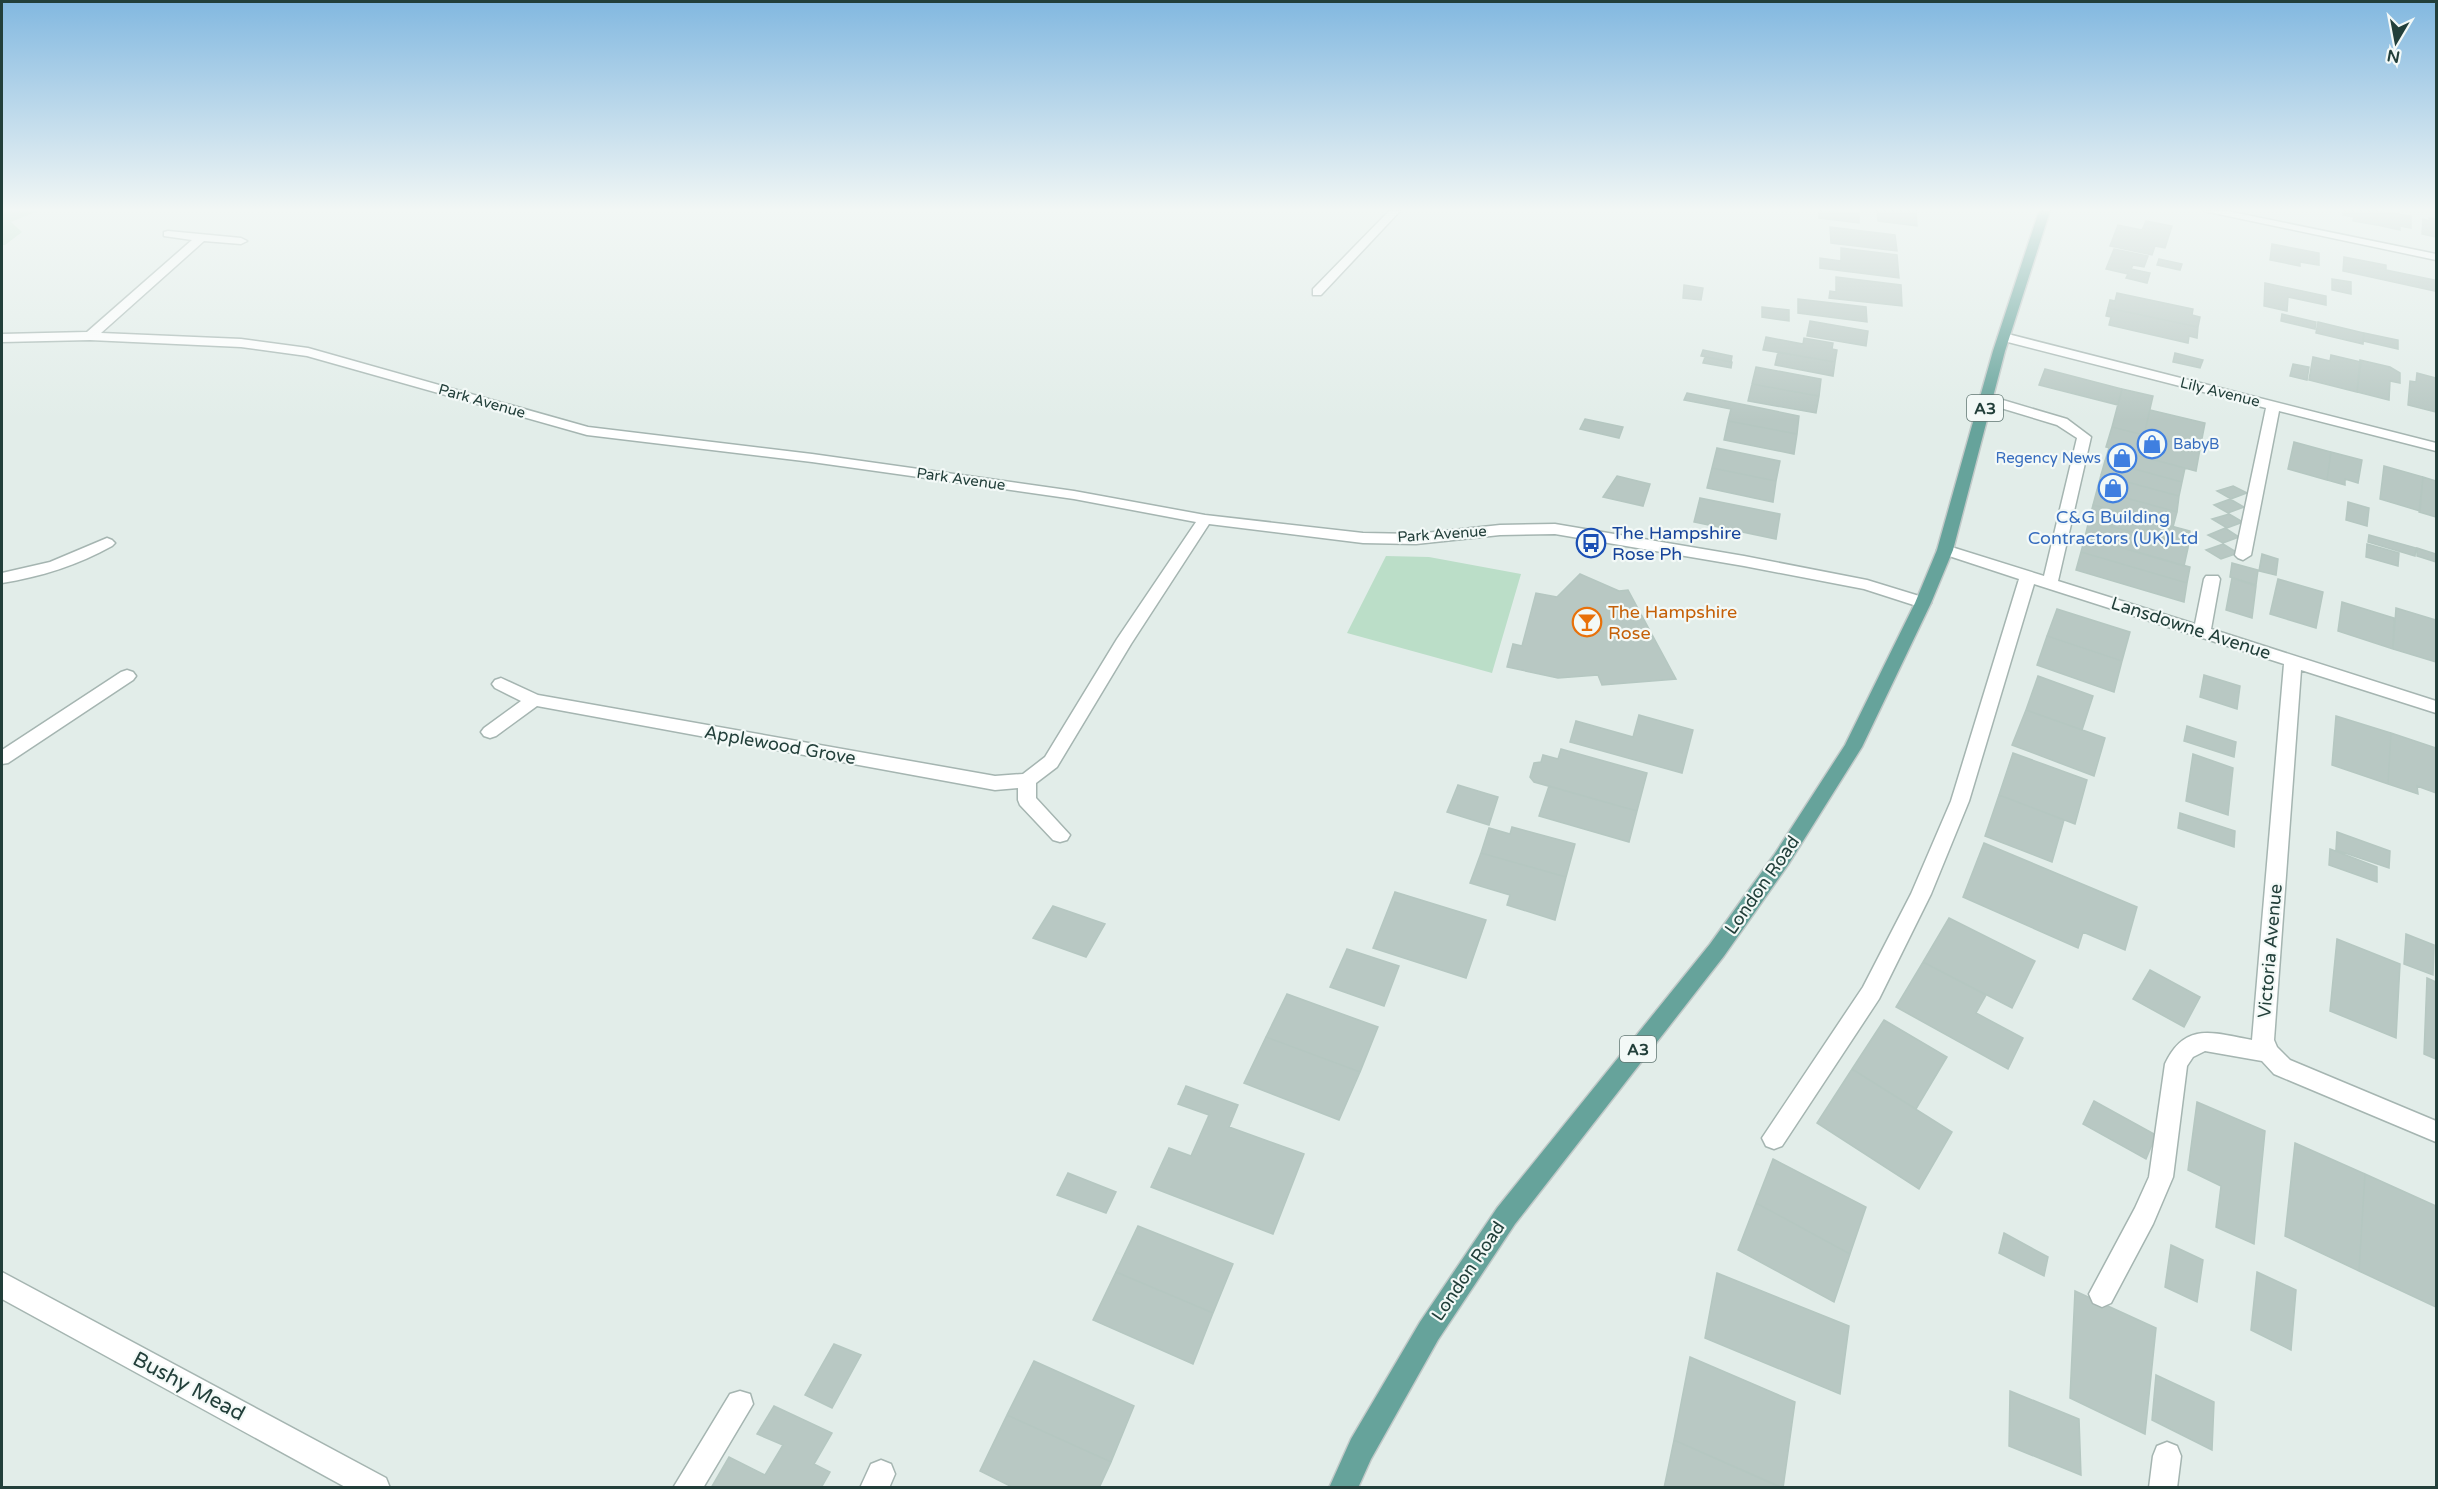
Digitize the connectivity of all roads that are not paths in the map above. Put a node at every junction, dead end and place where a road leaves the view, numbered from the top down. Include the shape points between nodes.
1 (153, 280) edge
2 (1328, 280) edge
3 (2023, 280) edge
4 (1317, 292) dead end
5 (90, 336) junction
6 (2, 338) edge
7 (2004, 338) junction
8 (1986, 399) junction
9 (2273, 405) junction
10 (2436, 447) edge
11 (1205, 519) junction
12 (107, 543) dead end
13 (1945, 549) junction
14 (2243, 555) dead end
15 (2028, 576) junction
16 (2, 578) edge
17 (2212, 579) dead end
18 (2050, 583) junction
19 (1923, 603) junction
20 (2202, 632) junction
21 (2293, 661) junction
22 (127, 676) dead end
23 (501, 684) dead end
24 (534, 700) junction
25 (2436, 707) edge
26 (490, 732) dead end
27 (2, 759) edge
28 (1027, 780) junction
29 (1060, 835) dead end
30 (2268, 1053) junction
31 (2436, 1132) edge
32 (1774, 1138) dead end
33 (2, 1285) edge
34 (2102, 1294) dead end
35 (740, 1404) dead end
36 (2167, 1456) dead end
37 (376, 1488) edge
38 (687, 1488) edge
39 (1343, 1488) edge
40 (2163, 1488) edge

1 - 5 street
2 - 4 street
3 - 7 main road, London Road / A3
5 - 6 street, Park Avenue
5 - 11 street, Park Avenue via 241,343 308,352 587,431 1074,495
7 - 8 main road, London Road / A3
7 - 9 street, Lily Avenue
8 - 13 main road, London Road / A3
8 - 18 street via 2062,422 2084,437
9 - 10 street, Lily Avenue
9 - 14 street
11 - 19 street, Park Avenue via 1363,538 1416,539 1555,529 1867,585
11 - 28 street via 1051,762
12 - 16 street via 78,559
13 - 15 street, Lansdowne Avenue
13 - 19 main road, London Road / A3
15 - 18 street, Lansdowne Avenue
15 - 32 street via 1960,801 1921,894 1871,993
17 - 20 street
18 - 20 street, Lansdowne Avenue
19 - 39 main road, London Road / A3 via 1853,747 1788,851 1717,950 1506,1215 1429,1331
20 - 21 street, Lansdowne Avenue
21 - 25 street, Lansdowne Avenue
21 - 30 street, Victoria Avenue via 2263,1040
22 - 27 street
23 - 24 street, Applewood Grove
24 - 26 street
24 - 28 street, Applewood Grove via 995,783
28 - 29 street via 1027,800
30 - 31 street via 2282,1067
30 - 34 street via 2204,1041 2185,1050 2176,1064 2161,1177
33 - 37 street, Bushy Mead
35 - 38 street
36 - 40 street

